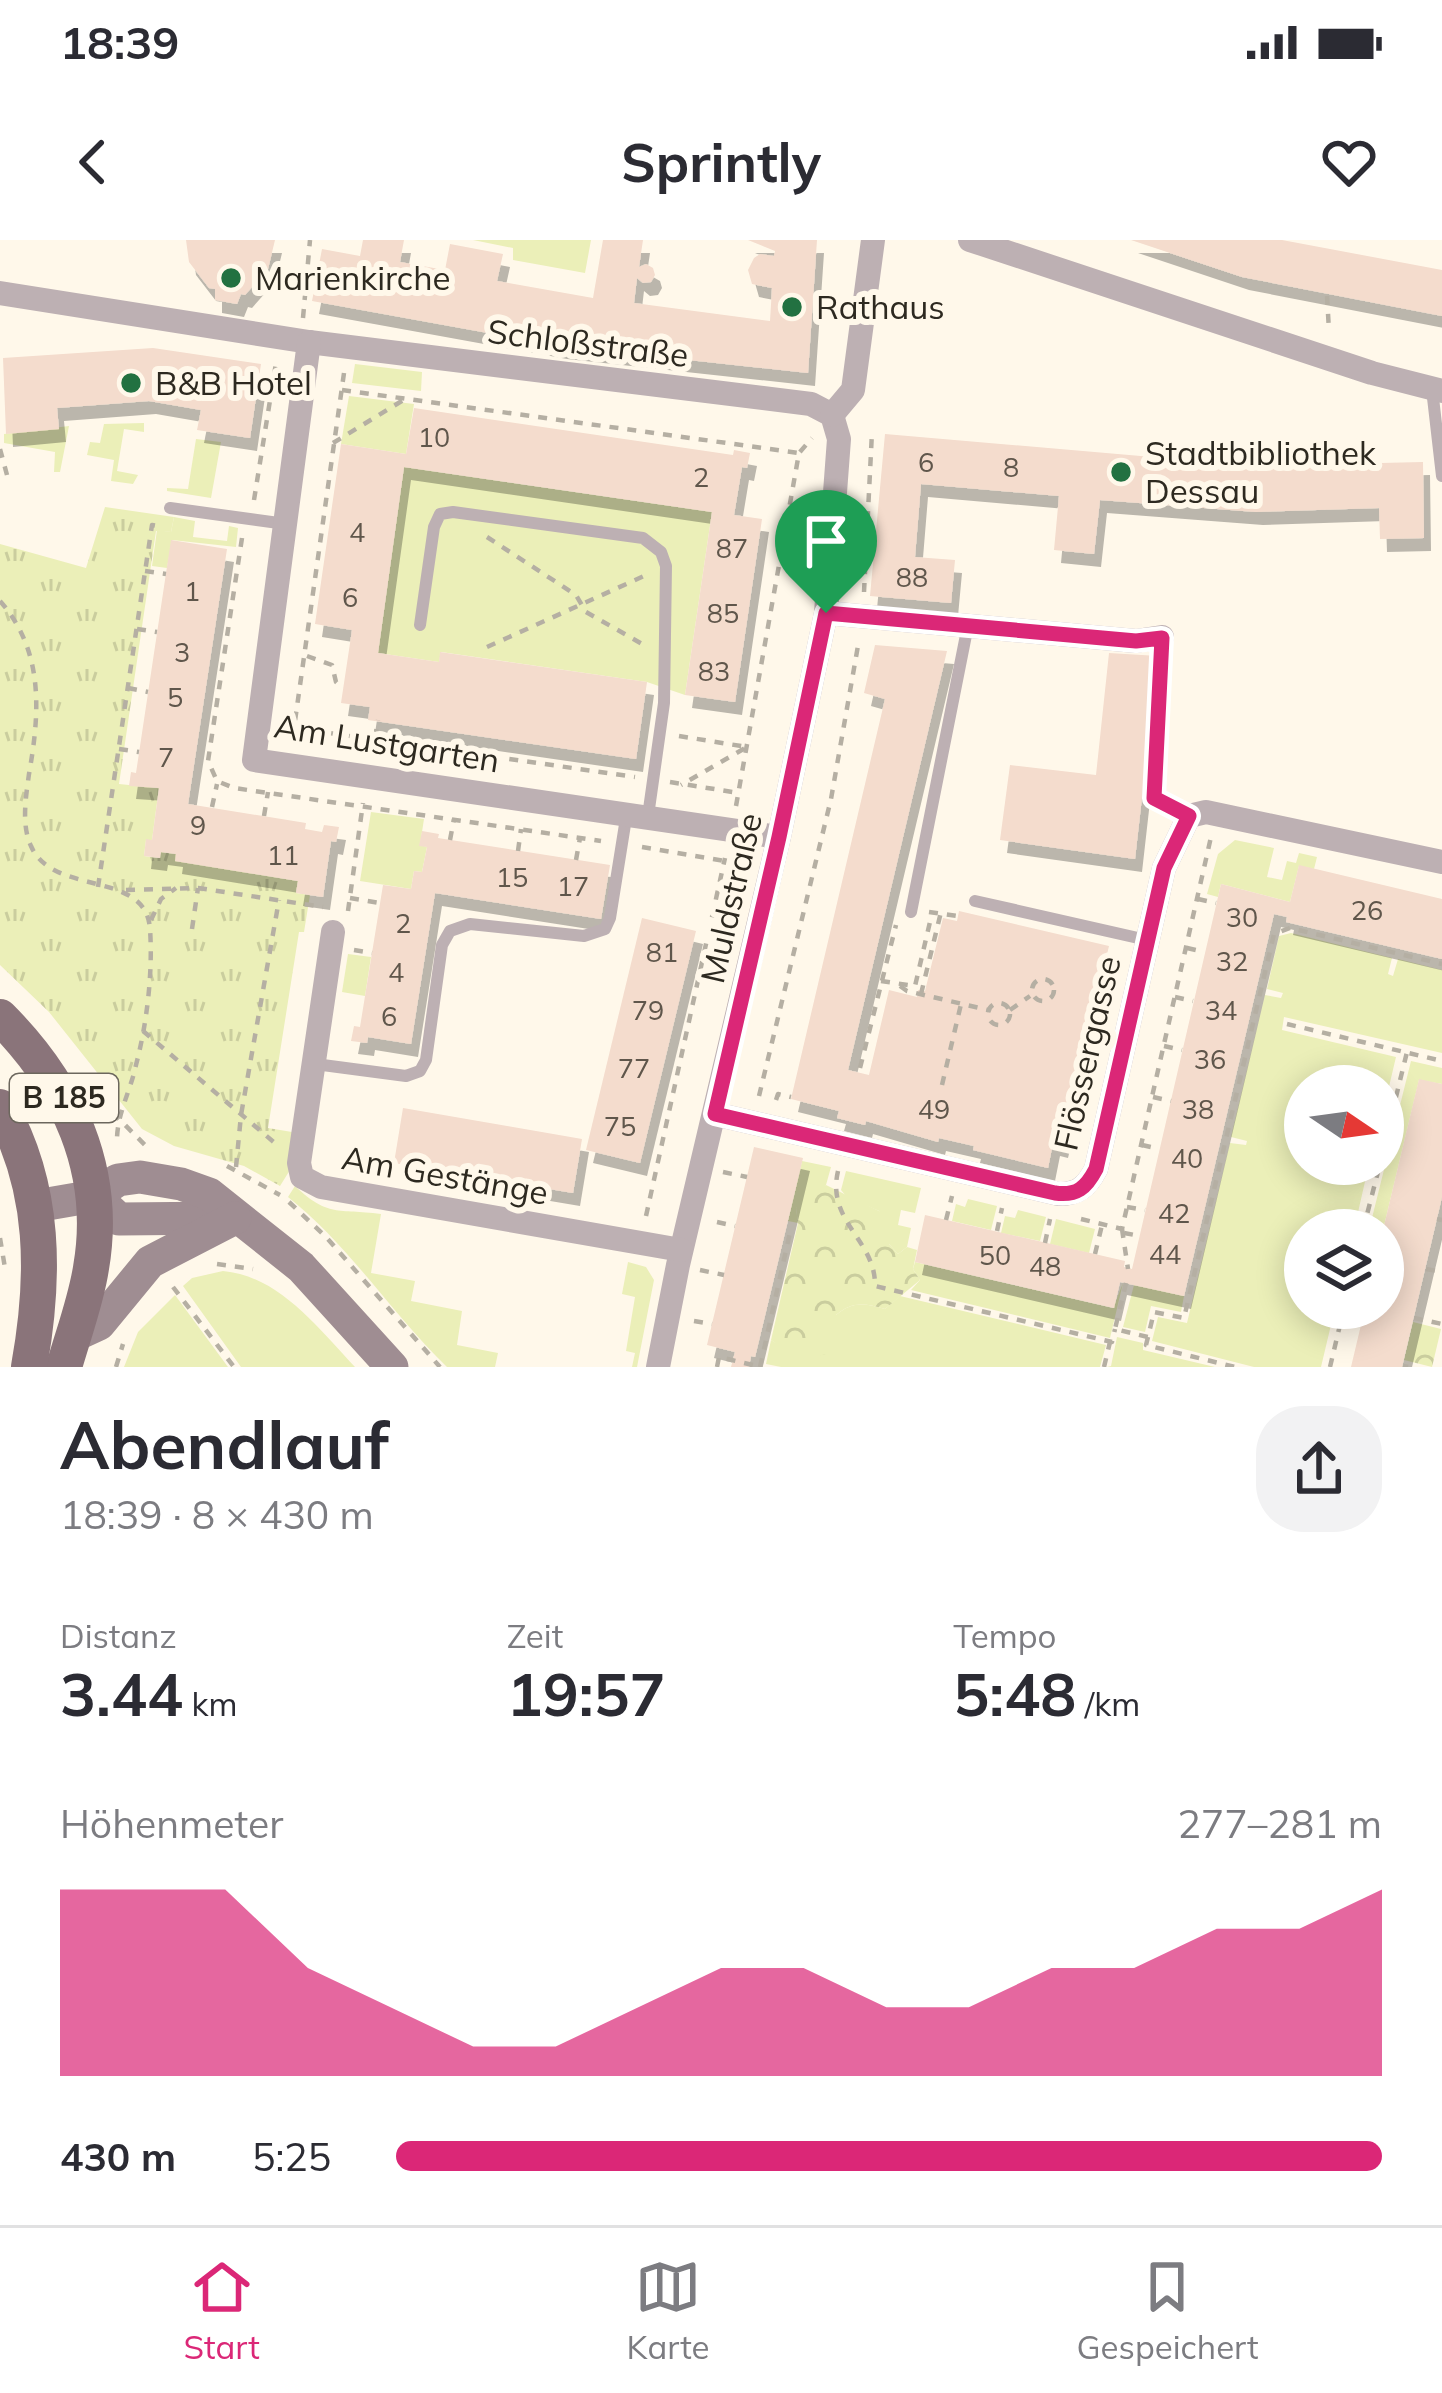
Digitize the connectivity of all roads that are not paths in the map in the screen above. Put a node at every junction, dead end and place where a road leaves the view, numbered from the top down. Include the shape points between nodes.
1 (873, 240) edge
2 (970, 240) edge
3 (0, 293) edge
4 (309, 342) junction
5 (1437, 390) edge
6 (835, 427) junction
7 (1442, 476) edge
8 (170, 508) road end
9 (286, 524) junction
10 (826, 613) junction
11 (968, 624) junction
12 (420, 625) dead end
13 (1162, 638) road end
14 (637, 814) junction
15 (779, 837) junction
16 (1442, 862) edge
17 (975, 901) dead end
18 (911, 912) road end
19 (332, 932) dead end
20 (1147, 940) junction
21 (0, 1017) edge
22 (314, 1064) junction
23 (0, 1107) edge
24 (715, 1114) junction
25 (94, 1196) junction
26 (35, 1206) junction
27 (235, 1218) junction
28 (681, 1250) junction
29 (68, 1352) edge
30 (28, 1367) edge
31 (392, 1367) edge
32 (658, 1367) edge

1 - 6 street via 854,390
2 - 5 street
3 - 4 street, Schloßstraße
4 - 6 street, Schloßstraße via 812,404
4 - 9 street, Am Lustgarten
5 - 7 lane
6 - 10 street, Muldstraße
8 - 9 lane
9 - 14 street, Am Lustgarten via 254,760
10 - 11 street
10 - 15 street, Muldstraße
11 - 13 street
11 - 18 lane
12 - 14 lane via 440,514 643,538 662,552 662,734
14 - 15 street, Am Lustgarten
14 - 22 lane via 622,844 610,918 598,934 470,924 450,931 420,1071
15 - 24 street, Muldstraße
16 - 20 street, Flössergasse via 1206,812 1189,816 1164,868
17 - 20 lane
19 - 22 street, Am Gestänge
20 - 24 street, Flössergasse via 1096,1169 1074,1194
21 - 25 main road, B 185 via 66,1100
22 - 28 street, Am Gestänge via 299,1163 302,1177 320,1187
23 - 26 main road, B 185 via 19,1142
24 - 28 street, Muldstraße
25 - 26 main road
25 - 27 main road via 118,1180 156,1179 209,1194
25 - 29 main road, B 185 via 90,1274
26 - 30 main road, B 185 via 39,1297
27 - 29 main road via 150,1262
27 - 31 main road via 301,1267
28 - 32 street, Muldstraße

